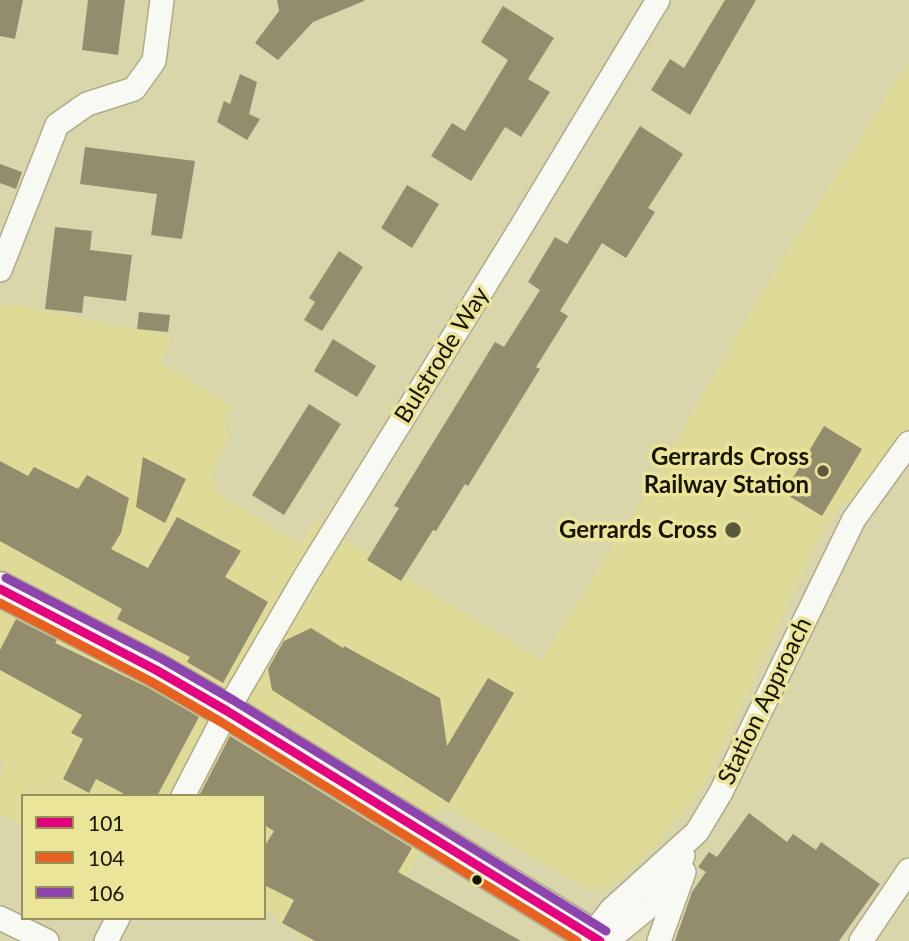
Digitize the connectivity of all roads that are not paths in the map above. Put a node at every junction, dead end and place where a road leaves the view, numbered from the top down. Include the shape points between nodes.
1 (162, 0) edge
2 (658, 0) edge
3 (0, 270) edge
4 (909, 443) edge
5 (0, 589) edge
6 (227, 711) junction
7 (184, 794) edge
8 (697, 832) junction
9 (905, 885) edge
10 (0, 918) edge
11 (117, 920) edge
12 (599, 939) edge
13 (47, 941) edge
14 (106, 941) edge
15 (659, 941) edge
16 (861, 941) edge

1 - 3 street via 154,61 134,89 87,104 57,125
2 - 6 street, Bulstrode Way
4 - 8 street, Station Approach via 854,519 722,792
5 - 6 main road
6 - 7 street, Bulstrode Way
6 - 12 main road
8 - 12 street, Station Approach via 611,910
8 - 15 street
9 - 16 street
10 - 13 street
11 - 14 street

